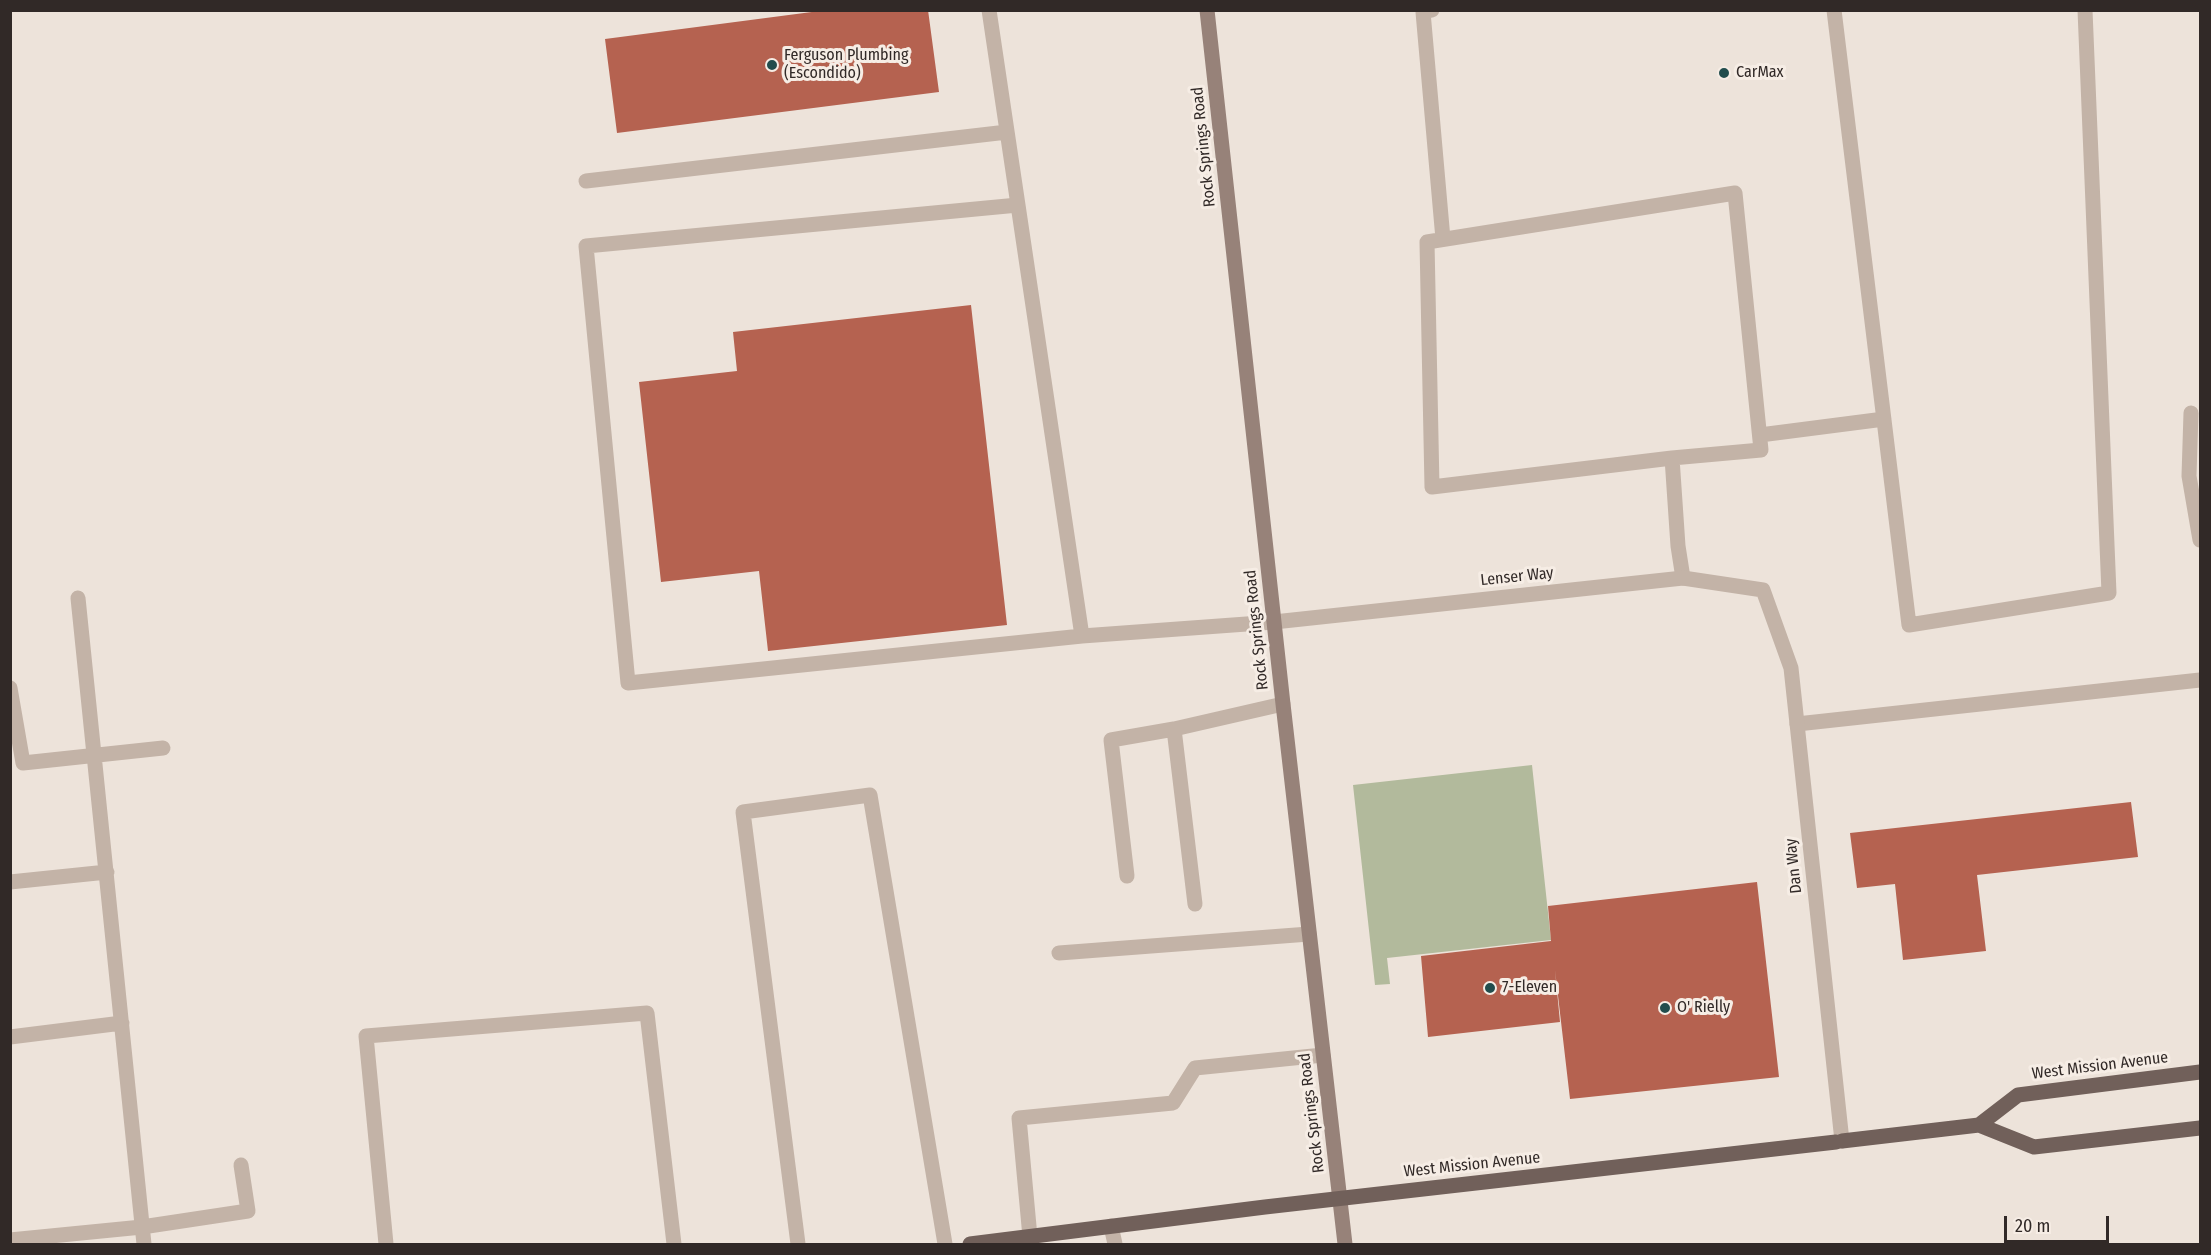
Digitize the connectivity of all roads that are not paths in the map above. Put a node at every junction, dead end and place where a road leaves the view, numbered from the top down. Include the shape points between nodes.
1 (988, 10) edge
2 (1207, 10) edge
3 (1432, 10) edge
4 (1834, 10) edge
5 (2085, 10) edge
6 (1007, 132) junction
7 (586, 181) dead end
8 (1018, 205) junction
9 (1443, 239) junction
10 (2191, 413) dead end
11 (1884, 419) junction
12 (1760, 435) junction
13 (1672, 458) junction
14 (2200, 540) edge
15 (1683, 578) junction
16 (1764, 590) joint
17 (78, 598) dead end
18 (1274, 622) junction
19 (1082, 636) junction
20 (2200, 680) edge
21 (10, 688) edge
22 (1283, 704) junction
23 (1797, 724) junction
24 (1174, 729) junction
25 (163, 748) dead end
26 (94, 756) junction
27 (107, 872) junction
28 (1127, 876) dead end
29 (10, 882) edge
30 (1195, 904) dead end
31 (1310, 934) junction
32 (1059, 953) dead end
33 (122, 1023) junction
34 (10, 1038) edge
35 (1323, 1055) junction
36 (2200, 1072) edge
37 (1979, 1125) junction
38 (2200, 1128) edge
39 (1839, 1142) junction
40 (241, 1165) dead end
41 (1341, 1198) junction
42 (1111, 1226) junction
43 (142, 1227) junction
44 (1030, 1237) junction
45 (10, 1240) edge
46 (144, 1245) edge
47 (386, 1245) edge
48 (674, 1245) edge
49 (798, 1245) edge
50 (945, 1245) edge
51 (970, 1245) edge
52 (1115, 1245) edge
53 (1345, 1245) edge

1 - 6 street
2 - 18 street, Rock Springs Road
3 - 9 street via 1423,12
4 - 11 street
5 - 11 street via 2109,593 1909,625
6 - 7 street
6 - 8 street
8 - 19 street
8 - 19 street, Lenser Way via 586,246 628,683
9 - 12 street via 1735,193
9 - 13 street via 1427,242 1432,487
10 - 14 street via 2189,476
11 - 12 street
12 - 13 street via 1761,450
13 - 15 street
15 - 16 street, Lenser Way
15 - 18 street, Lenser Way
16 - 23 street, Dan Way via 1791,668
17 - 26 street
18 - 19 street, Lenser Way
18 - 22 street, Rock Springs Road
20 - 23 street
21 - 26 street via 23,764
22 - 24 street
22 - 31 street, Rock Springs Road
23 - 39 street, Dan Way
24 - 28 street via 1111,740
24 - 30 street
25 - 26 street
26 - 27 street
27 - 29 street
27 - 33 street
31 - 32 street
31 - 35 street, Rock Springs Road
33 - 34 street
33 - 43 street
35 - 41 street, Rock Springs Road
35 - 44 street via 1195,1068 1173,1103 1019,1118
36 - 37 main road, West Mission Avenue via 2018,1095
37 - 38 main road, West Mission Avenue via 2034,1147
37 - 39 main road, West Mission Avenue
39 - 41 main road, West Mission Avenue
40 - 43 street via 248,1211
41 - 42 main road, West Mission Avenue
41 - 53 street, Rock Springs Road
42 - 44 main road, West Mission Avenue
42 - 52 street
43 - 45 street
43 - 46 street
44 - 51 main road, West Mission Avenue
47 - 48 street via 366,1036 647,1013
49 - 50 street via 743,812 870,795

